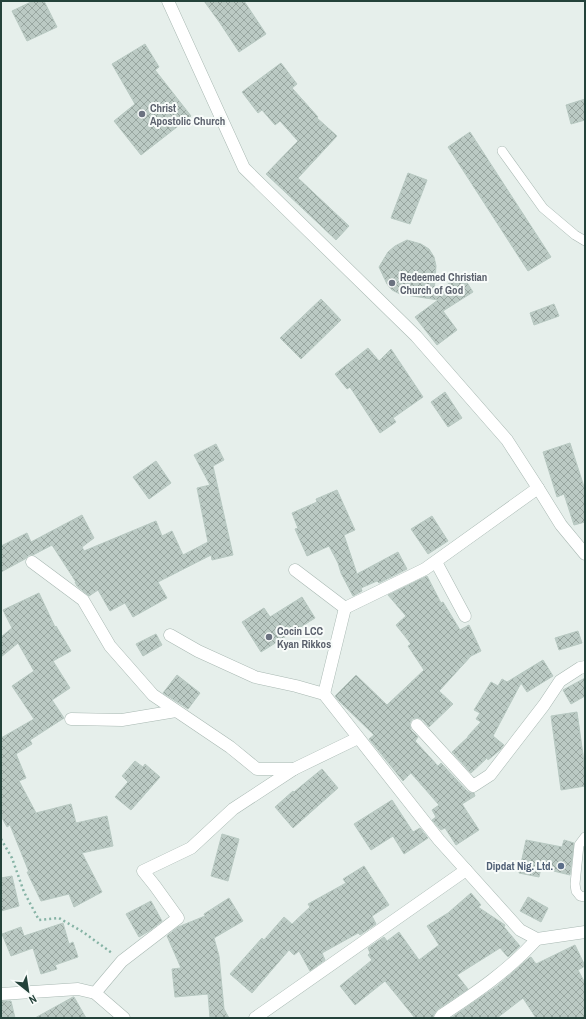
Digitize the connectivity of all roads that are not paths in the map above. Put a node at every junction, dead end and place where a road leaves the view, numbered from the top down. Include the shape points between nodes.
1 (168, 1) edge
2 (502, 151) dead end
3 (585, 241) edge
4 (538, 488) junction
5 (585, 554) edge
6 (32, 562) dead end
7 (436, 562) junction
8 (295, 570) dead end
9 (345, 608) junction
10 (465, 616) dead end
11 (170, 635) dead end
12 (585, 667) edge
13 (324, 694) junction
14 (176, 711) junction
15 (71, 719) dead end
16 (417, 725) dead end
17 (358, 738) junction
18 (294, 770) junction
19 (585, 838) edge
20 (466, 870) junction
21 (585, 897) edge
22 (585, 932) edge
23 (537, 939) junction
24 (96, 993) junction
25 (1, 994) edge
26 (124, 1018) edge
27 (255, 1018) edge
28 (440, 1018) edge

1 - 4 street via 244,168 416,336 507,440
2 - 3 lane via 543,208
4 - 5 street via 561,525
4 - 7 street
6 - 14 street via 83,600 110,646 153,695
7 - 9 street via 425,570
7 - 10 street
8 - 9 street
9 - 13 street
11 - 13 street via 198,651 256,677
12 - 16 street via 560,681 490,775 473,786
13 - 17 street
14 - 15 street via 122,720
14 - 18 street via 257,769
17 - 18 street
17 - 20 street via 438,840
18 - 24 street via 233,809 190,848 143,872 178,918 122,960
19 - 21 lane via 579,845 575,884 576,891
20 - 23 street via 520,930
20 - 27 street
22 - 23 street
23 - 28 street via 482,988
24 - 25 street via 78,989
24 - 26 street

